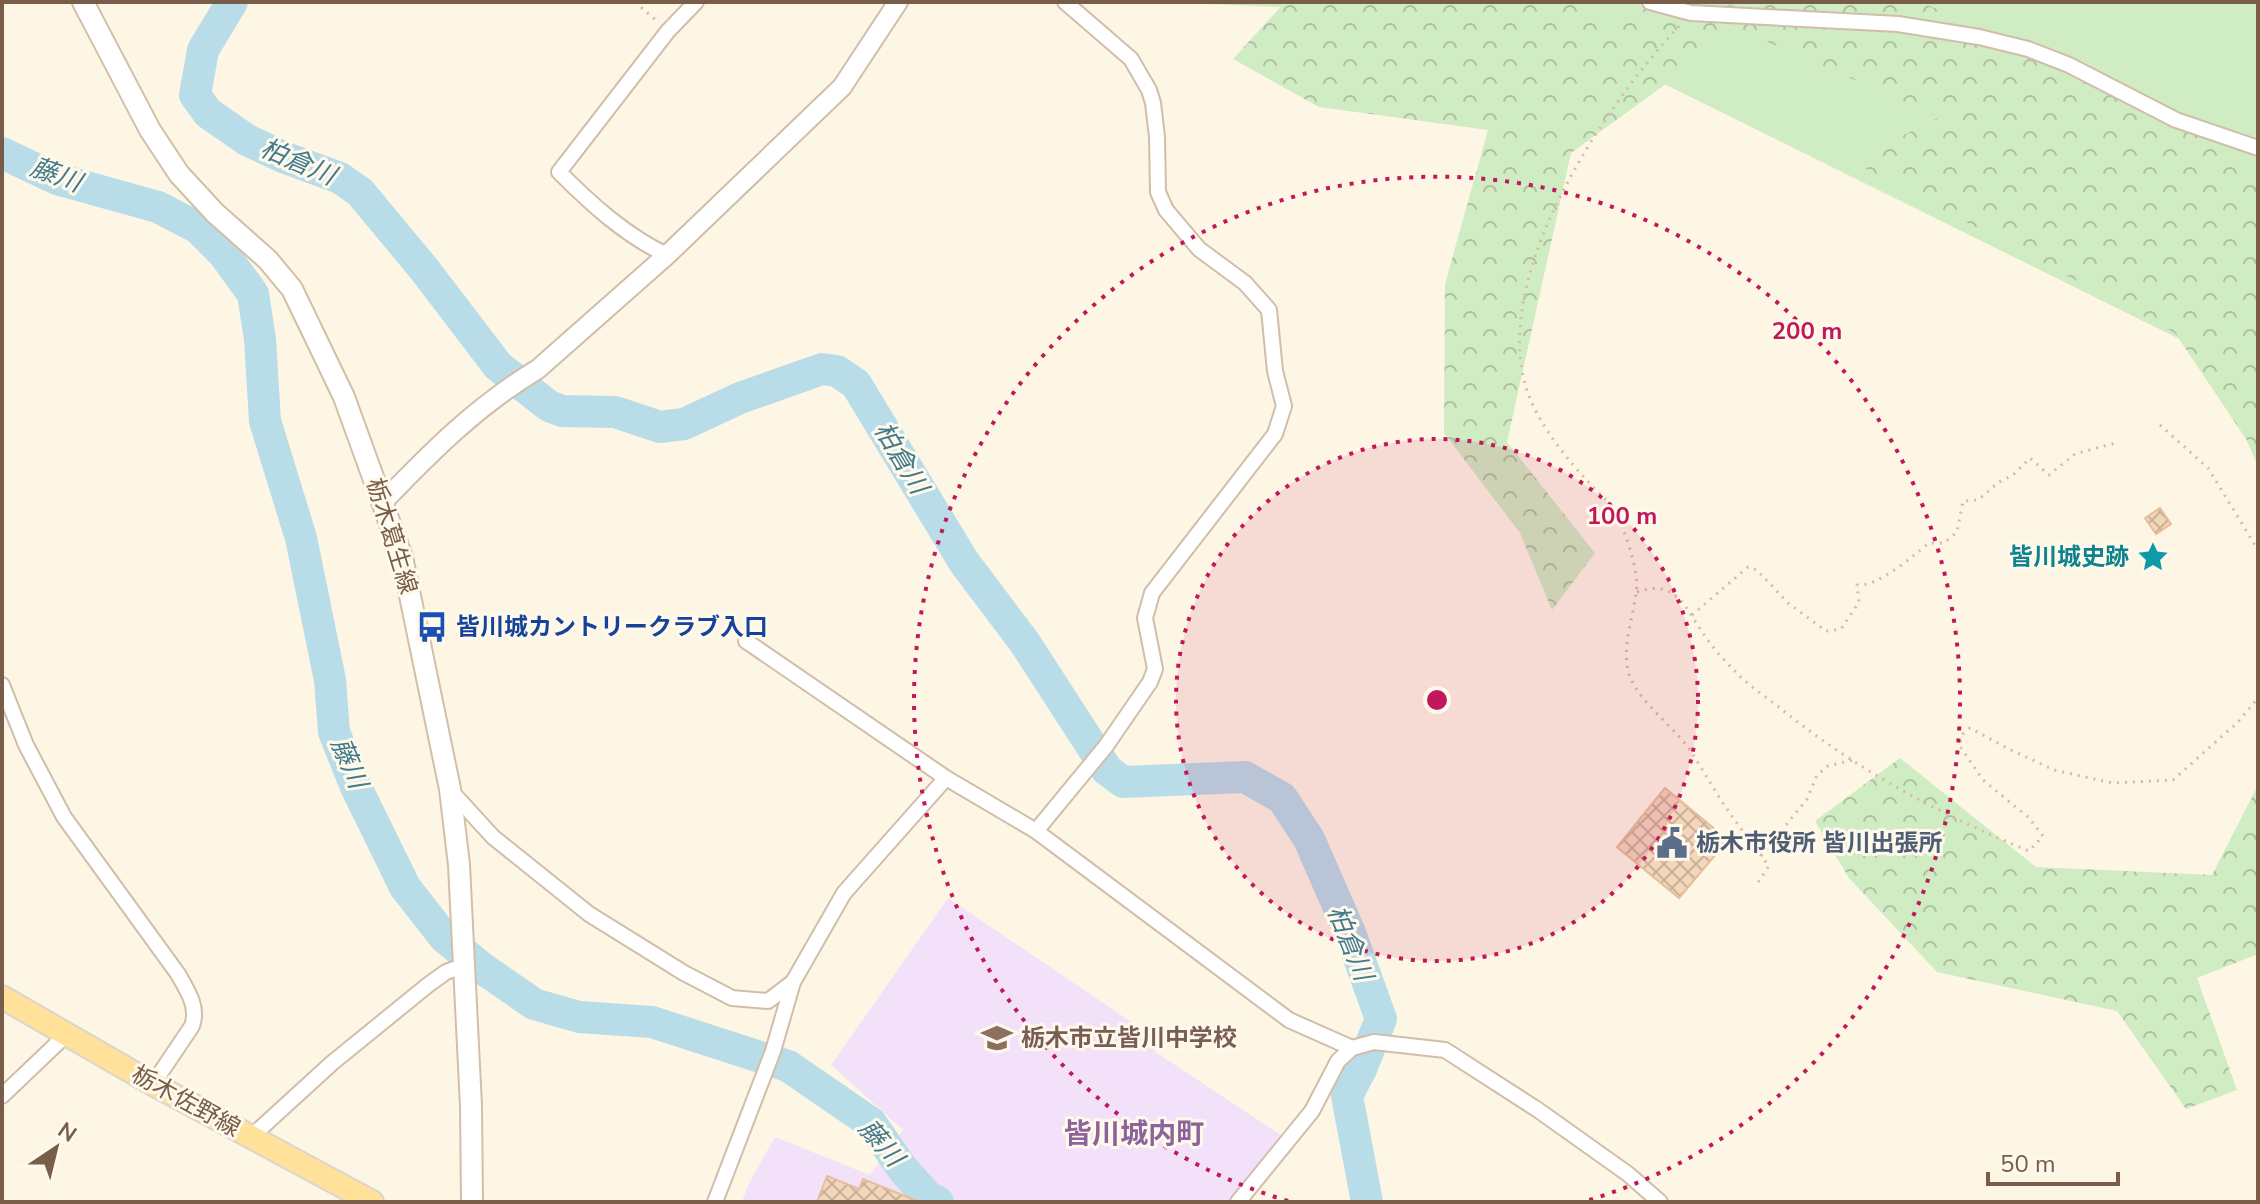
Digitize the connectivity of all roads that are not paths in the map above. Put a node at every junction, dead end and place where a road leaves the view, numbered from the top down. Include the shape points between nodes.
1 (83, 2) edge
2 (696, 2) edge
3 (898, 2) edge
4 (1065, 2) edge
5 (1650, 2) edge
6 (2258, 148) edge
7 (667, 255) junction
8 (384, 501) junction
9 (746, 641) dead end
10 (2, 685) edge
11 (946, 778) junction
12 (450, 789) junction
13 (1036, 831) junction
14 (464, 968) junction
15 (793, 982) junction
16 (2, 997) edge
17 (67, 1034) junction
18 (1352, 1048) junction
19 (153, 1084) junction
20 (2, 1096) edge
21 (251, 1137) junction
22 (372, 1202) edge
23 (472, 1202) edge
24 (715, 1202) edge
25 (1238, 1202) edge
26 (1660, 1202) edge

1 - 8 main road, 栃木葛生線 via 179,174 292,289 344,397
2 - 7 street via 559,172 590,203
3 - 7 street via 842,87
4 - 13 street via 1131,59 1149,90 1158,192 1166,210 1199,249 1245,283 1269,310 1284,406 1275,434 1152,593 1145,618 1155,669 1106,746
5 - 6 street via 1691,13 1898,24 1979,37 2069,65 2176,120
7 - 8 street via 538,369 458,426
8 - 12 main road, 栃木葛生線 via 402,557
9 - 11 street
10 - 19 street via 64,817 192,1001 192,1026
11 - 13 street
11 - 15 street via 844,893
12 - 14 main road, 栃木葛生線
12 - 15 street via 493,837 589,914 684,973 732,998 768,1001
13 - 18 street via 1289,1020
14 - 21 street via 446,972 428,985
14 - 23 main road, 栃木葛生線
15 - 24 street via 773,1051
16 - 17 main road, 栃木佐野線
17 - 19 main road, 栃木佐野線
17 - 20 street
18 - 25 street via 1338,1061 1312,1111
18 - 26 street via 1374,1042 1445,1050 1538,1110
19 - 21 main road, 栃木佐野線
21 - 22 main road, 栃木佐野線

